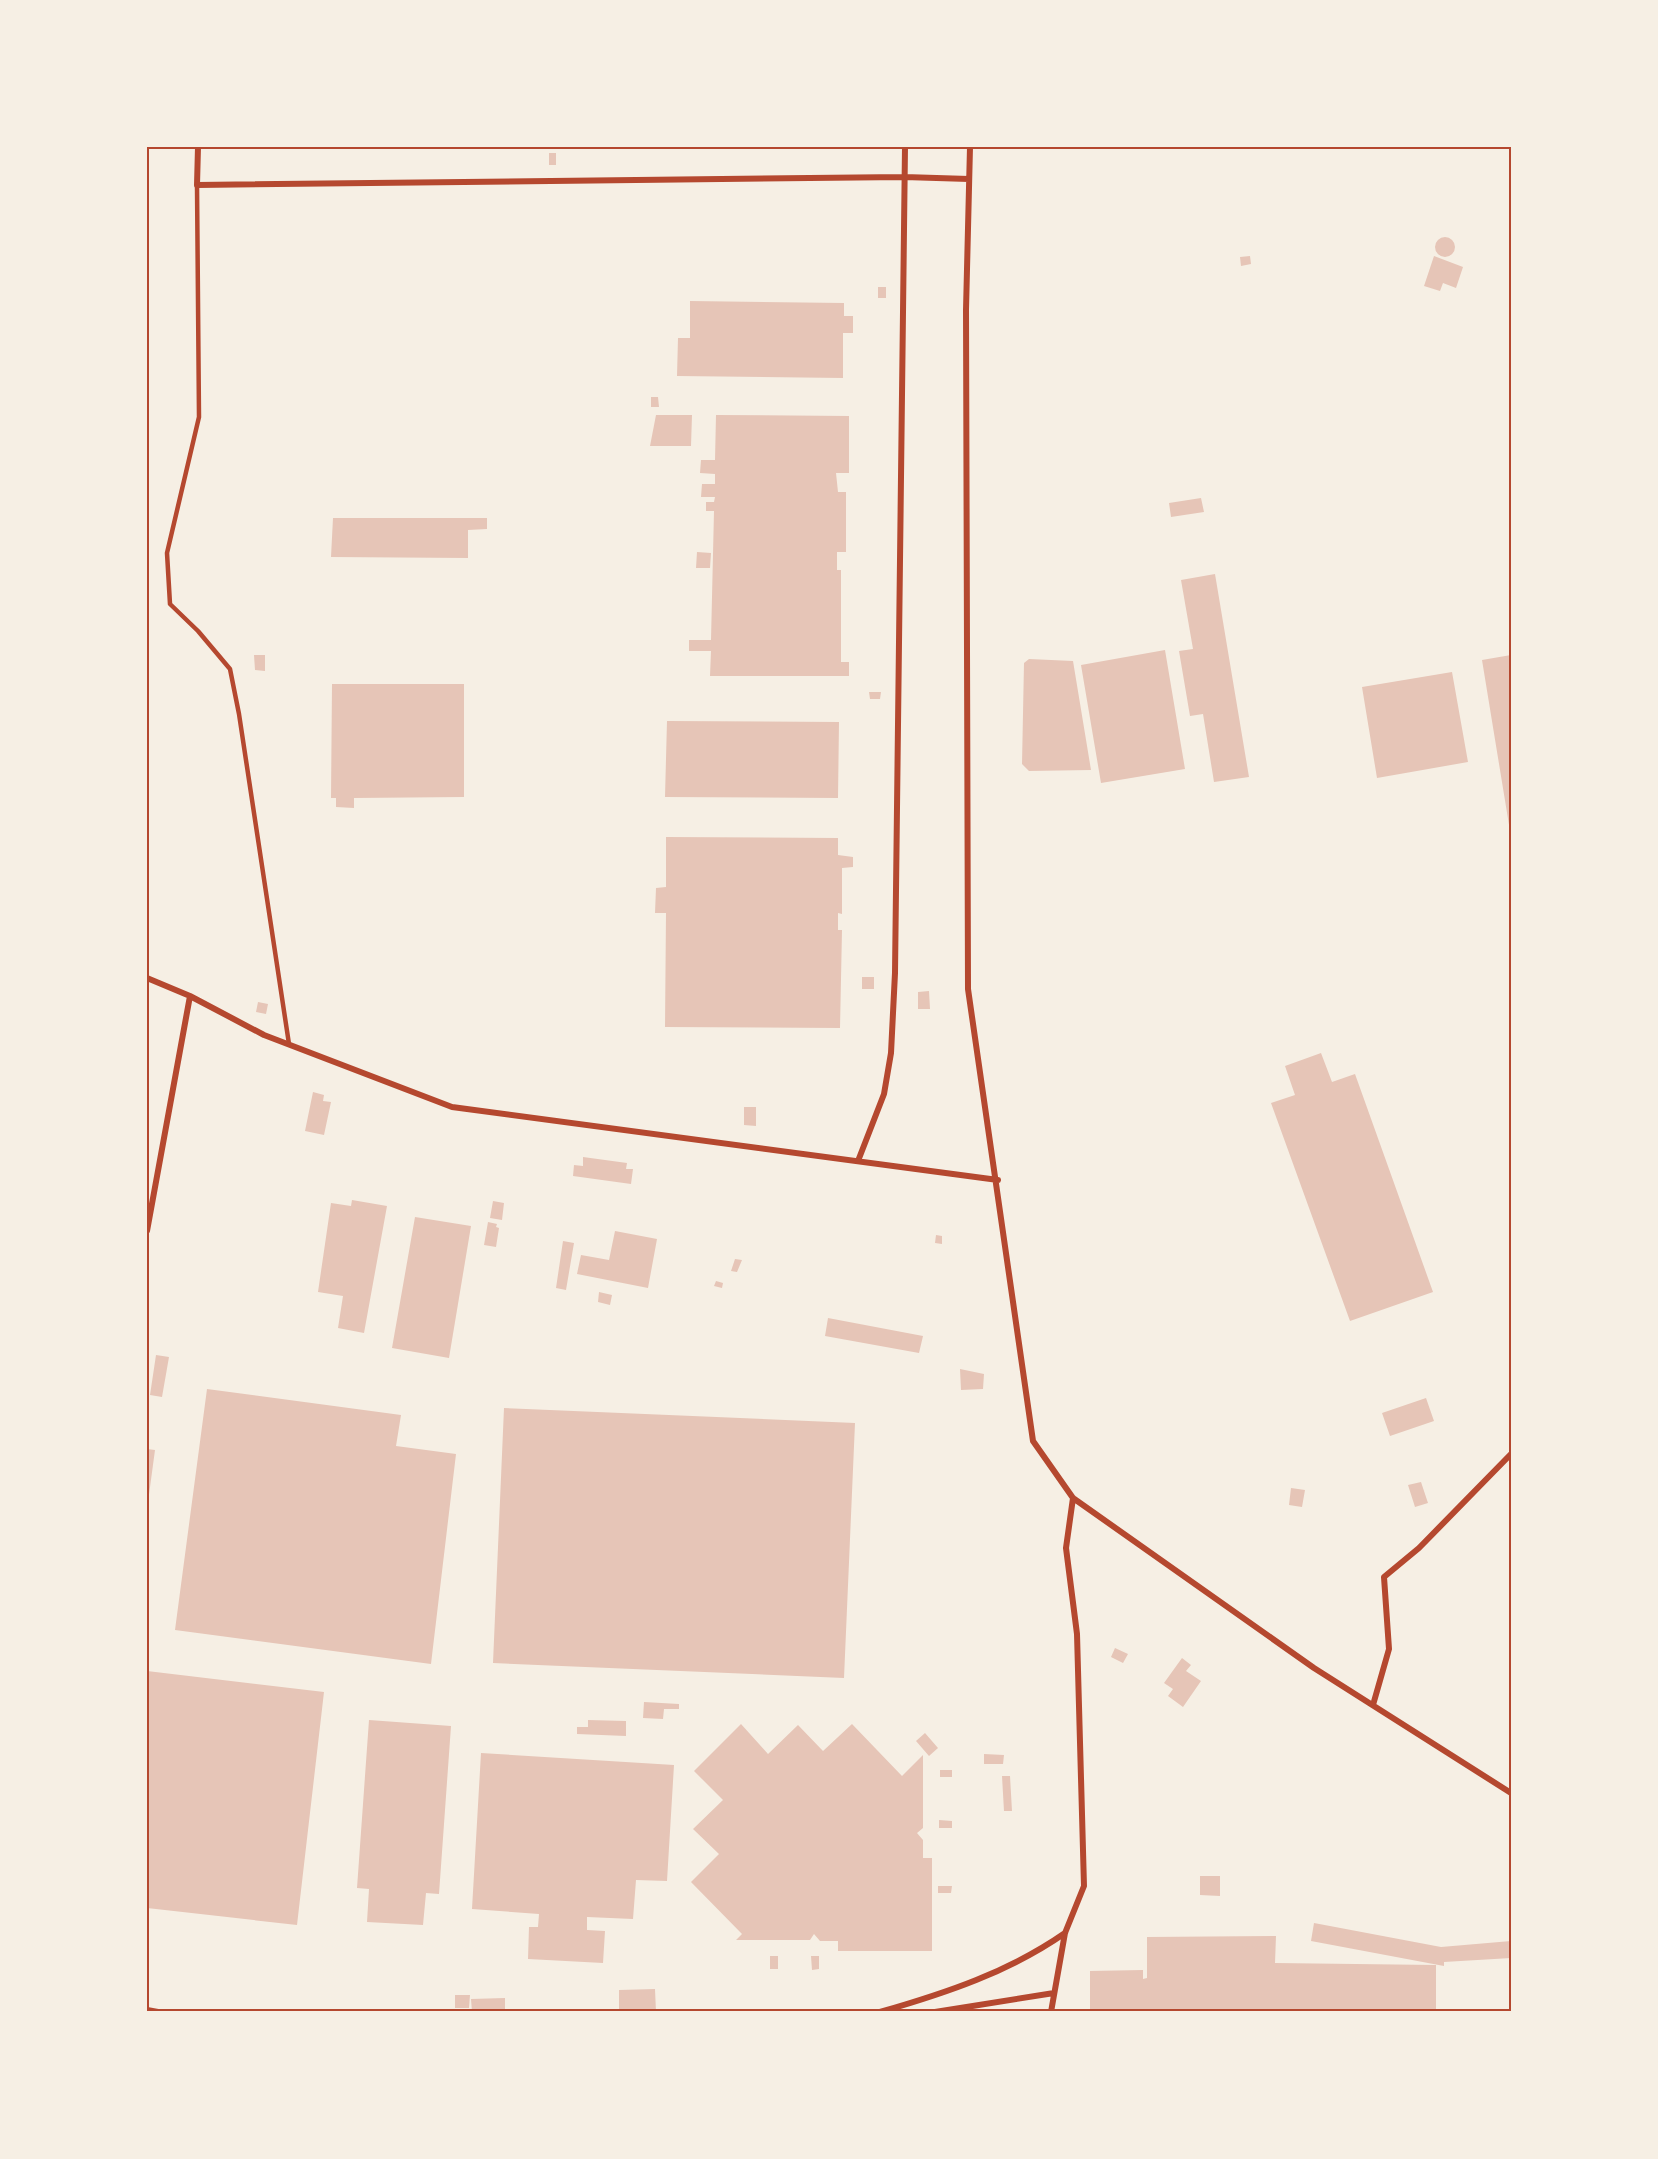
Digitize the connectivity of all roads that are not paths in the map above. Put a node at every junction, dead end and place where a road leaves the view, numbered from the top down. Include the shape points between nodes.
1 (198, 147) edge
2 (904, 147) edge
3 (970, 147) edge
4 (904, 177) junction
5 (969, 179) junction
6 (197, 185) junction
7 (147, 978) edge
8 (190, 996) junction
9 (289, 1044) junction
10 (858, 1161) junction
11 (998, 1180) junction
12 (147, 1231) edge
13 (1511, 1454) edge
14 (1073, 1498) junction
15 (1373, 1705) junction
16 (1511, 1793) edge
17 (1065, 1933) junction
18 (1054, 1993) junction
19 (147, 2010) edge
20 (158, 2012) edge
21 (880, 2012) edge
22 (935, 2012) edge
23 (1051, 2012) edge

1 - 6 street
2 - 4 street
3 - 5 street
4 - 5 street
4 - 6 street
4 - 10 street via 895,973 884,1094
5 - 11 street via 968,988
6 - 9 lane via 199,417 168,553 170,604 230,669
7 - 8 street
8 - 9 street
8 - 12 street
9 - 10 street via 452,1107
10 - 11 street
11 - 14 street via 1033,1441
13 - 15 street via 1419,1548 1384,1577 1389,1649
14 - 15 street via 1314,1668
14 - 17 street via 1066,1548 1077,1634 1084,1886
15 - 16 street
17 - 18 street
17 - 21 street via 1009,1967
18 - 22 street
18 - 23 street
19 - 20 street

